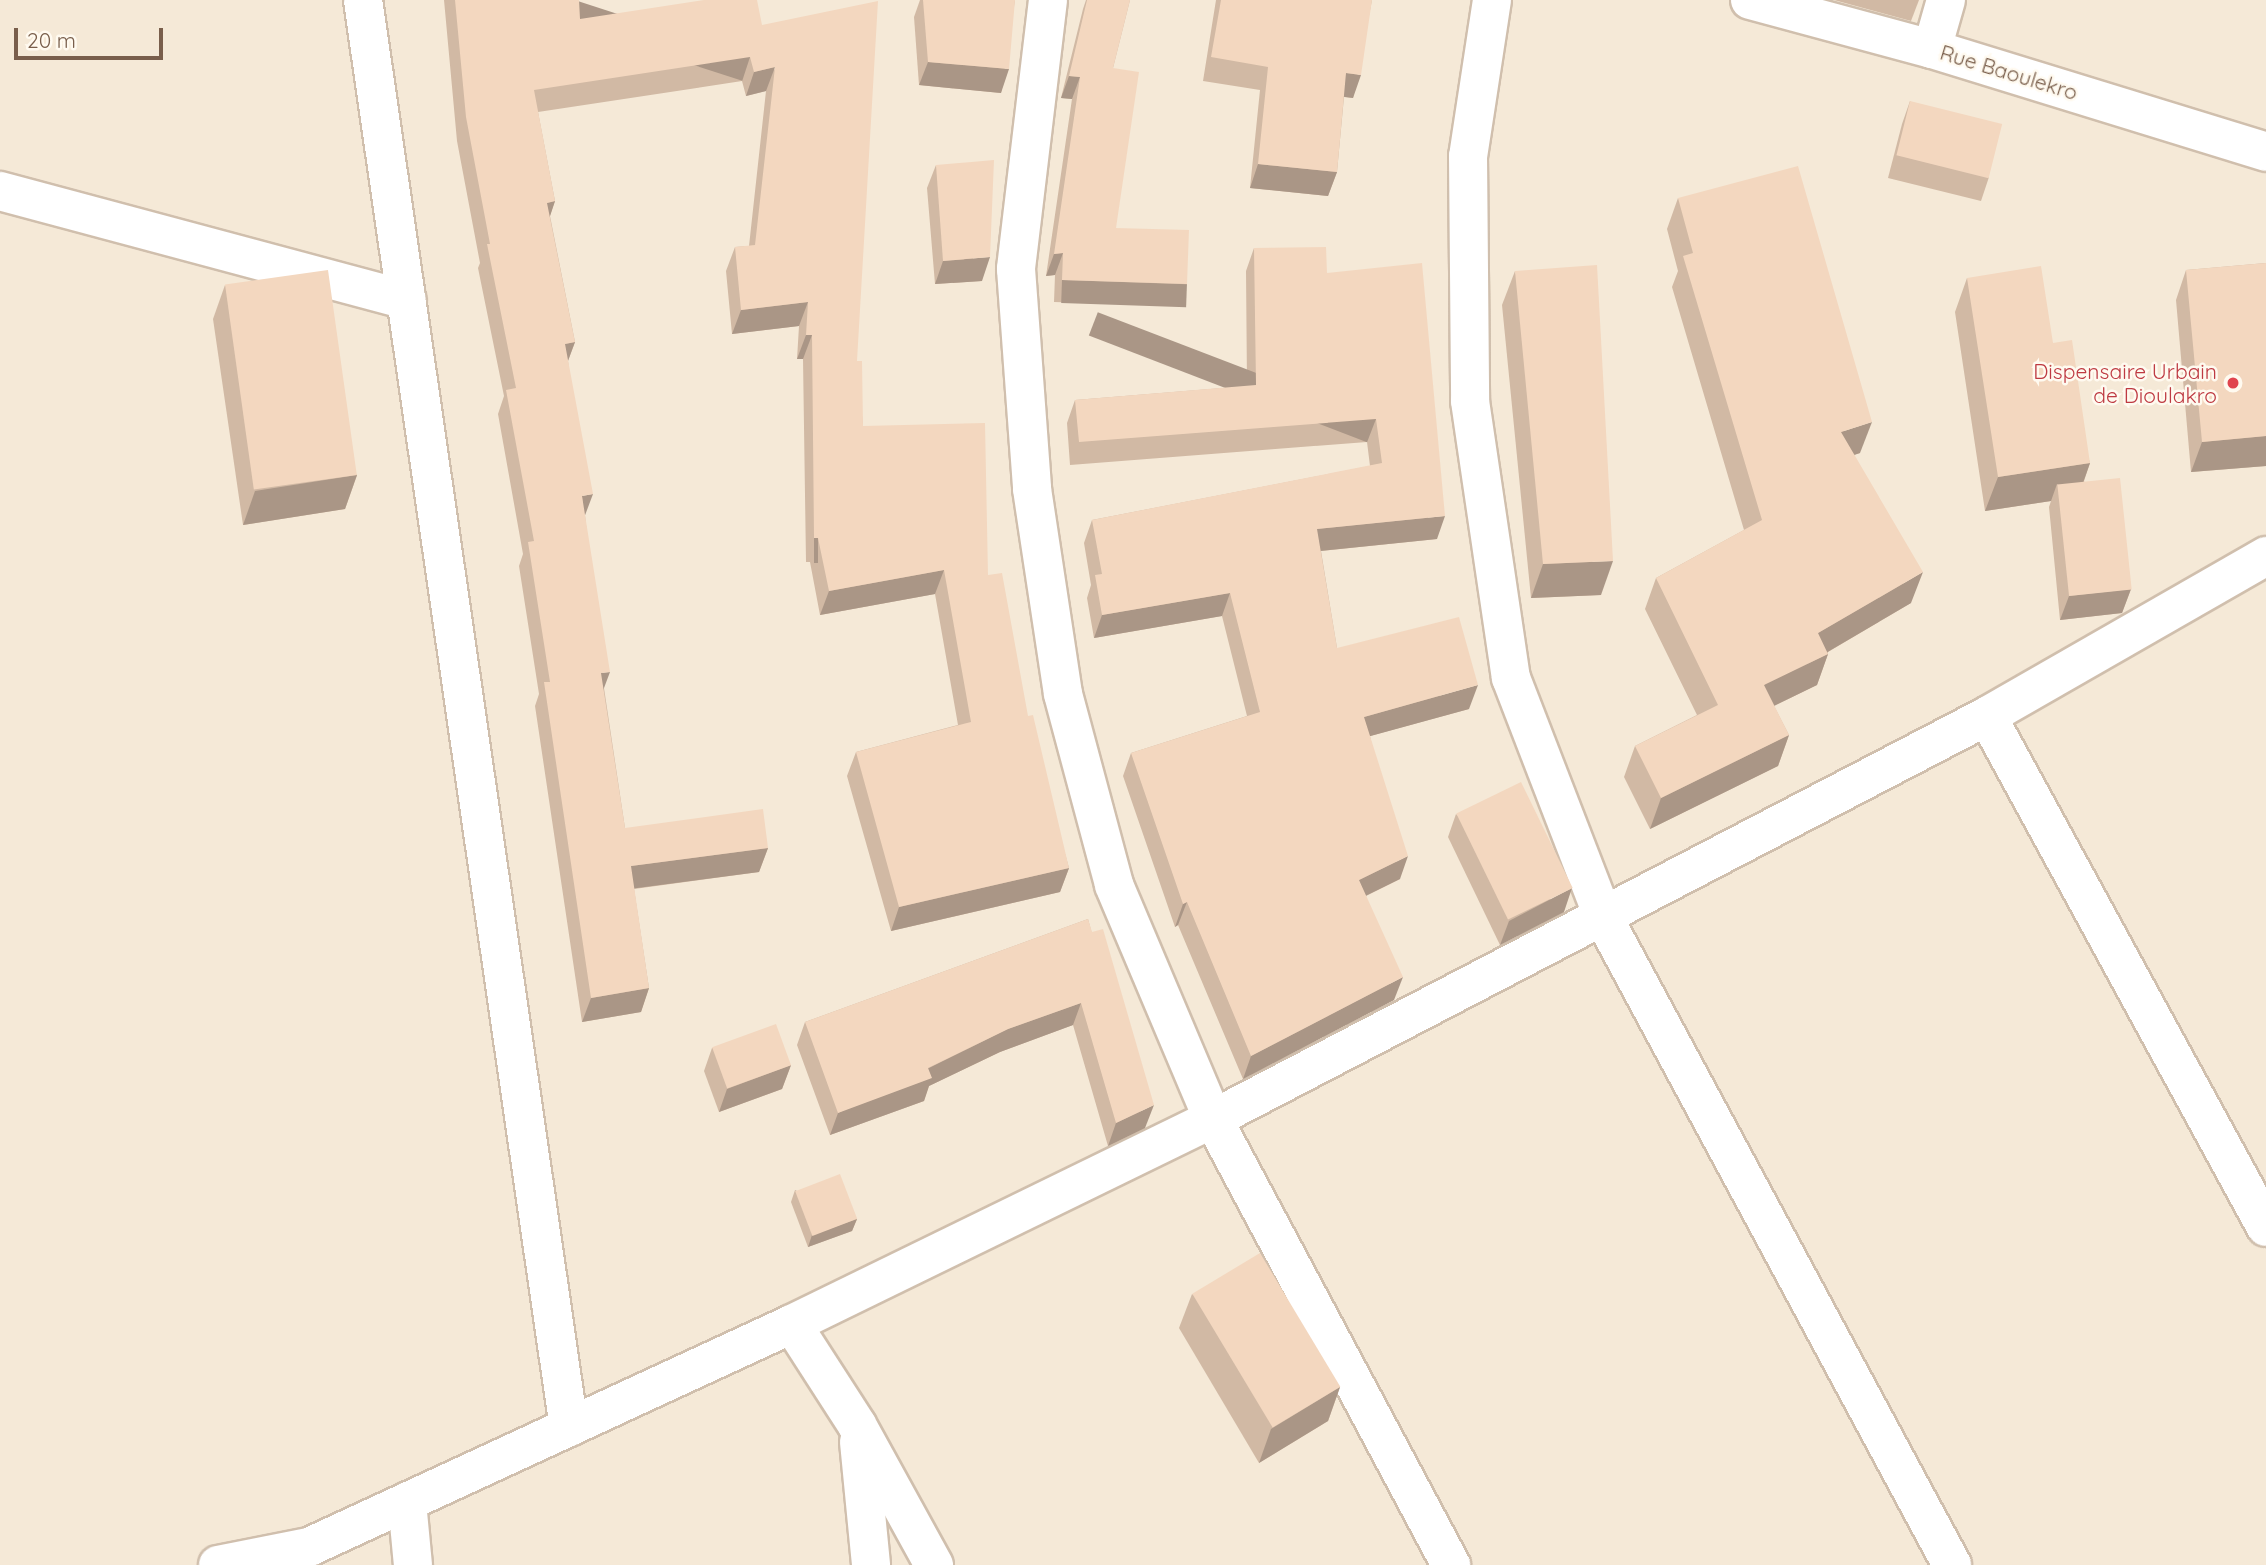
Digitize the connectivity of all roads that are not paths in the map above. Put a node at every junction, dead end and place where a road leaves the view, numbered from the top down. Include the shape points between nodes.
1 (363, 0) edge
2 (1048, 0) edge
3 (1492, 0) edge
4 (1750, 0) edge
5 (1946, 0) edge
6 (1932, 49) junction
7 (2266, 152) edge
8 (0, 191) edge
9 (407, 300) junction
10 (2266, 556) edge
11 (1987, 716) junction
12 (1603, 916) junction
13 (1213, 1119) junction
14 (2266, 1227) edge
15 (792, 1324) junction
16 (857, 1425) junction
17 (569, 1427) junction
18 (407, 1502) junction
19 (218, 1565) edge
20 (413, 1565) edge
21 (871, 1565) edge
22 (934, 1565) edge
23 (1451, 1565) edge
24 (1952, 1565) edge

1 - 9 street
2 - 13 street via 1016,269 1036,517 1063,694 1114,886
3 - 12 street via 1468,156 1470,401 1511,678
4 - 6 street, Rue Baoulekro
5 - 6 street
6 - 7 street, Rue Baoulekro
8 - 9 street
9 - 17 street
10 - 11 street
11 - 12 street
11 - 14 street
12 - 13 street
12 - 24 street
13 - 15 street
13 - 23 street
15 - 16 street
15 - 17 street
16 - 21 street
16 - 22 street
17 - 18 street
18 - 19 street via 309,1547
18 - 20 street

